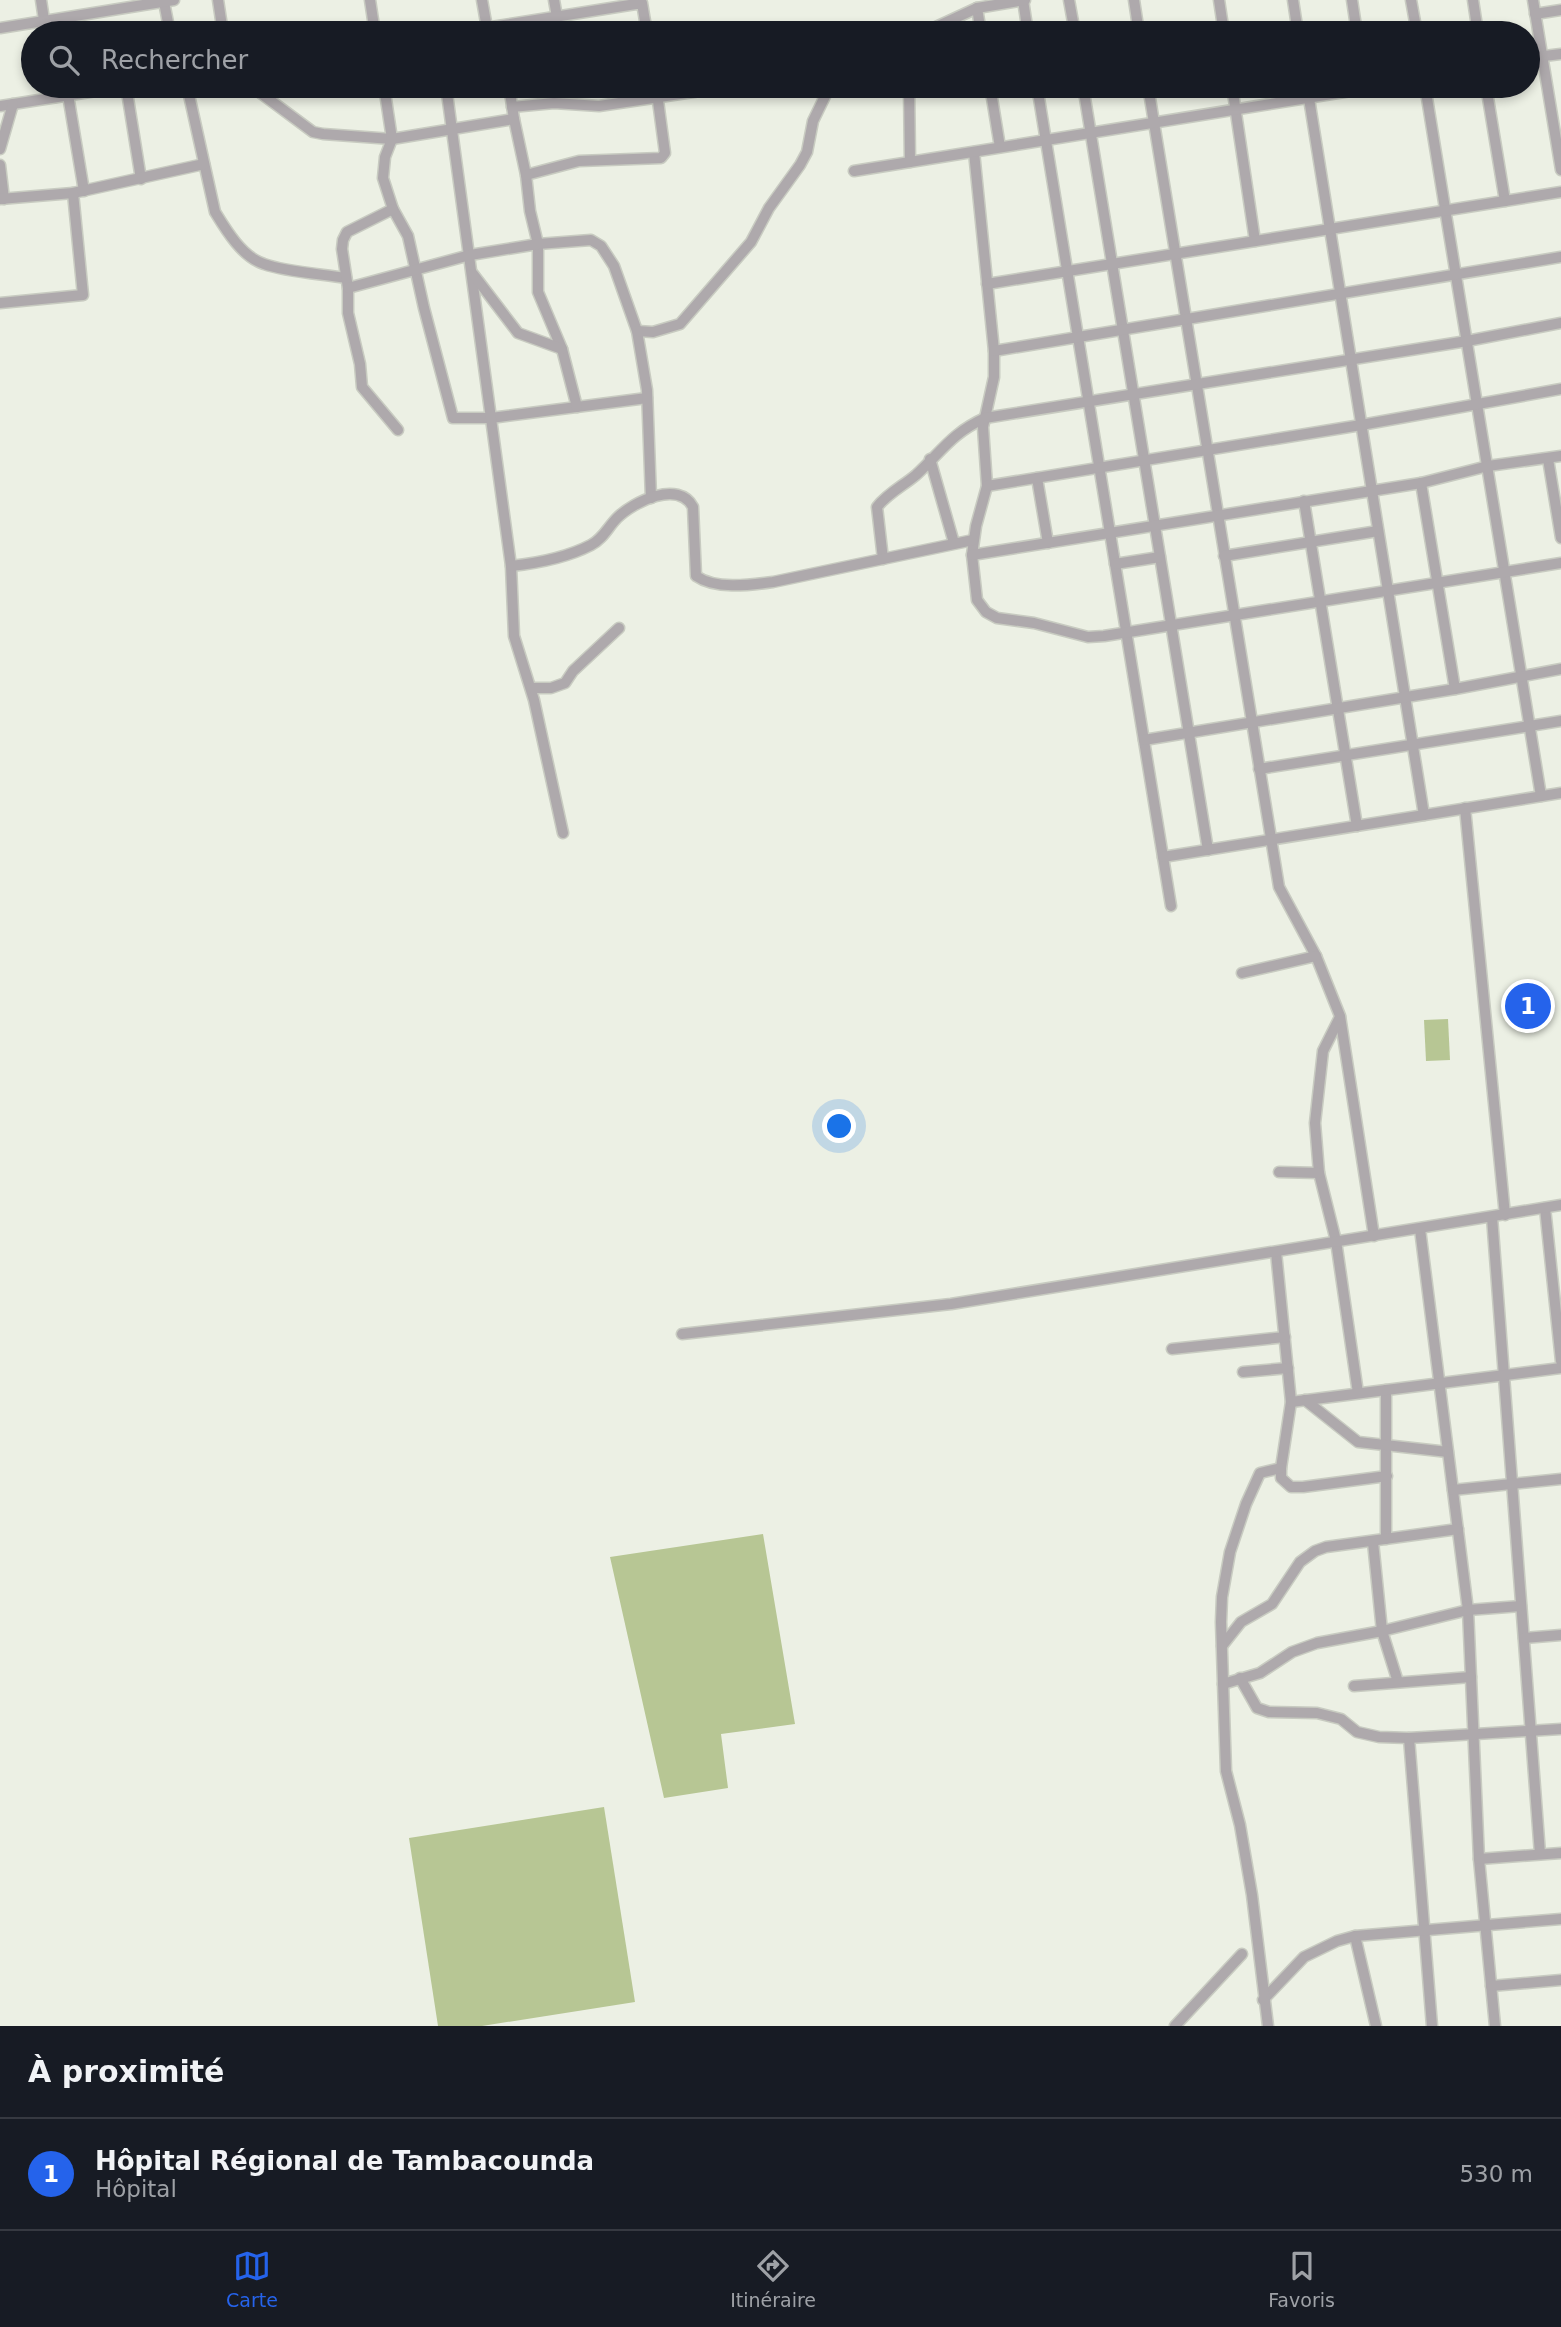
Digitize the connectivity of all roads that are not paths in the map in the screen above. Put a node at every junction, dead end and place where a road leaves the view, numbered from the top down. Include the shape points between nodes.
1 (41, 0) edge
2 (218, 0) edge
3 (370, 0) edge
4 (482, 0) edge
5 (554, 0) edge
6 (1024, 0) edge
7 (1069, 0) edge
8 (1134, 0) edge
9 (1219, 0) edge
10 (1293, 0) edge
11 (1352, 0) edge
12 (1411, 0) edge
13 (1473, 0) edge
14 (1533, 0) edge
15 (163, 1) edge
16 (623, 3) edge
17 (977, 8) junction
18 (1561, 10) edge
19 (1535, 14) junction
20 (557, 17) junction
21 (44, 21) joint
22 (167, 21) edge
23 (221, 21) edge
24 (373, 21) edge
25 (486, 21) edge
26 (538, 21) edge
27 (645, 21) edge
28 (949, 21) edge
29 (979, 21) edge
30 (1027, 21) edge
31 (1073, 21) edge
32 (1137, 21) edge
33 (1222, 21) edge
34 (1296, 21) edge
35 (1355, 21) edge
36 (1415, 21) edge
37 (1476, 21) edge
38 (1536, 21) edge
39 (21, 25) edge
40 (0, 28) edge
41 (1540, 40) edge
42 (1561, 54) edge
43 (1540, 56) edge
44 (1543, 56) junction
45 (51, 98) edge
46 (68, 98) edge
47 (129, 98) edge
48 (190, 98) edge
49 (267, 98) edge
50 (386, 98) edge
51 (448, 98) edge
52 (511, 98) edge
53 (630, 98) edge
54 (658, 98) edge
55 (824, 98) edge
56 (909, 98) edge
57 (991, 98) edge
58 (1039, 98) edge
59 (1085, 98) edge
60 (1150, 98) edge
61 (1234, 98) edge
62 (1309, 98) joint
63 (1427, 98) edge
64 (1488, 98) edge
65 (13, 104) junction
66 (0, 106) edge
67 (512, 107) junction
68 (1235, 109) junction
69 (514, 119) junction
70 (1154, 123) junction
71 (454, 129) junction
72 (1091, 133) junction
73 (392, 139) junction
74 (1046, 140) junction
75 (1000, 147) junction
76 (0, 149) edge
77 (974, 152) junction
78 (910, 162) junction
79 (204, 164) junction
80 (0, 165) edge
81 (1561, 170) edge
82 (854, 171) dead end
83 (526, 175) junction
84 (141, 178) junction
85 (79, 192) junction
86 (1561, 192) edge
87 (2, 199) edge
88 (1506, 201) junction
89 (393, 209) junction
90 (1446, 211) junction
91 (1330, 229) junction
92 (1255, 241) junction
93 (538, 244) junction
94 (1175, 254) junction
95 (470, 255) junction
96 (1561, 257) edge
97 (1112, 264) junction
98 (416, 268) junction
99 (1067, 272) junction
100 (473, 274) junction
101 (1456, 275) junction
102 (347, 283) junction
103 (987, 284) junction
104 (1340, 294) junction
105 (0, 303) edge
106 (1186, 319) junction
107 (1561, 323) edge
108 (1123, 330) junction
109 (637, 331) junction
110 (1078, 337) junction
111 (1467, 341) junction
112 (562, 349) junction
113 (994, 351) junction
114 (1351, 359) junction
115 (1196, 384) junction
116 (1561, 389) edge
117 (1134, 394) junction
118 (647, 398) junction
119 (1088, 402) junction
120 (1478, 403) junction
121 (577, 407) junction
122 (491, 418) junction
123 (985, 418) junction
124 (1361, 425) junction
125 (398, 430) dead end
126 (1207, 450) junction
127 (1561, 456) edge
128 (1548, 458) junction
129 (930, 459) junction
130 (1145, 460) junction
131 (1488, 466) junction
132 (1099, 467) junction
133 (1037, 478) junction
134 (1422, 483) junction
135 (987, 486) junction
136 (1372, 491) junction
137 (651, 498) junction
138 (1304, 502) junction
139 (1218, 516) junction
140 (1155, 526) junction
141 (1378, 531) junction
142 (1110, 533) junction
143 (1561, 538) edge
144 (973, 540) junction
145 (1311, 542) junction
146 (954, 543) junction
147 (1048, 543) junction
148 (972, 555) junction
149 (1224, 556) junction
150 (1160, 557) junction
151 (883, 559) junction
152 (1561, 563) edge
153 (1115, 564) junction
154 (511, 566) junction
155 (1505, 572) junction
156 (1438, 583) junction
157 (1388, 591) junction
158 (1321, 602) junction
159 (1234, 616) junction
160 (1172, 626) junction
161 (619, 628) dead end
162 (1126, 633) junction
163 (1561, 669) edge
164 (1522, 676) junction
165 (531, 688) junction
166 (1455, 690) junction
167 (1405, 698) junction
168 (1338, 708) junction
169 (1561, 721) edge
170 (1252, 722) junction
171 (1530, 726) junction
172 (1189, 732) junction
173 (1144, 740) junction
174 (1413, 745) junction
175 (1346, 755) junction
176 (1259, 769) junction
177 (1561, 793) edge
178 (1541, 796) junction
179 (1465, 808) junction
180 (1424, 815) junction
181 (1357, 826) junction
182 (563, 833) dead end
183 (1271, 840) junction
184 (1208, 850) junction
185 (1163, 857) junction
186 (1171, 906) dead end
187 (1316, 956) junction
188 (1242, 973) dead end
189 (1340, 1016) junction
190 (1279, 1172) dead end
191 (1319, 1173) junction
192 (1561, 1205) edge
193 (1545, 1208) junction
194 (1505, 1215) junction
195 (1492, 1217) junction
196 (1420, 1229) junction
197 (1374, 1236) junction
198 (1336, 1241) junction
199 (1276, 1252) junction
200 (1557, 1284) edge
201 (682, 1334) dead end
202 (1285, 1338) junction
203 (1171, 1349) dead end
204 (1561, 1361) edge
205 (1288, 1368) junction
206 (1561, 1368) edge
207 (1243, 1372) dead end
208 (1504, 1375) junction
209 (1439, 1383) junction
210 (1386, 1390) junction
211 (1358, 1393) junction
212 (1305, 1400) junction
213 (1291, 1402) junction
214 (1387, 1446) junction
215 (1448, 1452) junction
216 (1281, 1468) junction
217 (1387, 1476) junction
218 (1561, 1479) edge
219 (1512, 1484) junction
220 (1453, 1490) junction
221 (1458, 1529) junction
222 (1386, 1539) junction
223 (1373, 1542) junction
224 (1521, 1606) junction
225 (1468, 1610) junction
226 (1382, 1631) junction
227 (1561, 1635) edge
228 (1524, 1638) junction
229 (1222, 1646) junction
230 (1471, 1677) junction
231 (1240, 1678) junction
232 (1398, 1682) junction
233 (1223, 1684) junction
234 (1354, 1686) dead end
235 (1561, 1729) edge
236 (1531, 1731) junction
237 (1474, 1735) junction
238 (1409, 1738) junction
239 (1561, 1853) edge
240 (1540, 1854) junction
241 (1479, 1859) junction
242 (1561, 1919) edge
243 (1485, 1925) junction
244 (1424, 1930) junction
245 (1354, 1936) junction
246 (1242, 1954) dead end
247 (1561, 1980) edge
248 (1491, 1986) junction
249 (1263, 2000) junction
250 (1175, 2026) edge
251 (1268, 2026) edge
252 (1376, 2026) edge
253 (1432, 2026) edge
254 (1494, 2026) edge

1 - 21 street
2 - 23 street
3 - 24 street
4 - 25 street
5 - 20 street
6 - 17 street
6 - 30 street
7 - 31 street
8 - 32 street
9 - 33 street
10 - 34 street
11 - 35 street
12 - 36 street
13 - 37 street
14 - 19 street
15 - 21 street
15 - 22 street
16 - 20 street
16 - 27 street via 642,3
17 - 28 street
17 - 29 street
18 - 19 street
19 - 38 street
20 - 26 street
39 - 40 street
41 - 44 street
42 - 44 street
43 - 44 street
44 - 81 street
45 - 65 street
46 - 85 street
47 - 84 street
48 - 79 street
49 - 73 street via 313,132
50 - 73 street
51 - 71 street
52 - 67 street
53 - 67 street via 599,106 554,103
54 - 83 street via 665,153 661,158 579,161
55 - 109 street via 807,152 751,242 680,324 653,332
56 - 78 street
57 - 75 street
58 - 74 street
59 - 72 street
60 - 70 street
61 - 68 street
62 - 68 street
62 - 91 street
63 - 90 street
64 - 88 street
65 - 66 street
65 - 76 street
67 - 69 street
68 - 70 street
68 - 92 street
69 - 71 street
69 - 83 street
70 - 72 street
70 - 94 street
71 - 73 street
71 - 95 street
72 - 74 street
72 - 97 street
73 - 89 street via 383,178
74 - 75 street
74 - 99 street
75 - 77 street
77 - 78 street
77 - 103 street
78 - 82 street
79 - 84 street
79 - 102 street via 215,212 247,254 262,264
80 - 87 street
83 - 93 street
84 - 85 street
85 - 87 street
85 - 105 street via 83,295
86 - 88 street
88 - 90 street
89 - 98 street via 408,236
89 - 102 street via 347,232 342,249
90 - 91 street
90 - 101 street
91 - 92 street
91 - 104 street
92 - 94 street
93 - 95 street
93 - 109 street via 591,240 601,246 614,266
93 - 112 street via 538,292
94 - 97 street
94 - 106 street
95 - 98 street
95 - 100 street
96 - 101 street
97 - 99 street
97 - 108 street
98 - 102 street
98 - 122 street via 453,418
99 - 103 street
99 - 110 street
100 - 112 street via 518,333
100 - 122 street
101 - 104 street
101 - 111 street
102 - 125 street via 362,387
103 - 113 street
104 - 106 street
104 - 114 street
106 - 108 street
106 - 115 street
107 - 111 street
108 - 110 street
108 - 117 street
109 - 118 street
110 - 113 street
110 - 119 street
111 - 114 street
111 - 120 street
112 - 121 street
113 - 123 street
114 - 115 street
114 - 124 street
115 - 117 street
115 - 126 street
116 - 120 street
117 - 119 street
117 - 130 street
118 - 121 street
118 - 137 street
119 - 123 street
119 - 132 street
120 - 124 street
120 - 131 street
121 - 122 street
122 - 154 street
123 - 129 street via 957,433
123 - 135 street
124 - 126 street
124 - 136 street
126 - 130 street
126 - 139 street
127 - 128 street
128 - 131 street
128 - 143 street
129 - 146 street
129 - 151 street via 877,507
130 - 132 street
130 - 140 street
131 - 134 street
131 - 155 street
132 - 133 street
132 - 142 street
133 - 135 street
133 - 147 street
134 - 136 street
134 - 156 street
135 - 144 street
136 - 138 street
136 - 141 street
137 - 151 street via 681,494 689,500 696,576 711,583 764,583
137 - 154 street via 618,517 589,546 544,562
138 - 139 street
138 - 145 street
139 - 140 street
139 - 149 street
140 - 142 street
140 - 150 street
141 - 145 street
141 - 157 street
142 - 147 street
142 - 153 street
144 - 146 street
144 - 148 street
145 - 149 street
145 - 158 street
146 - 151 street
147 - 148 street
148 - 162 street via 977,600 997,618 1088,637
149 - 159 street
150 - 153 street
150 - 160 street
152 - 155 street
153 - 162 street
154 - 165 street via 514,636
155 - 156 street
155 - 164 street
156 - 157 street
156 - 166 street
157 - 158 street
157 - 167 street
158 - 159 street
158 - 168 street
159 - 160 street
159 - 170 street
160 - 162 street
160 - 172 street
161 - 165 street via 565,683
162 - 173 street
163 - 164 street
164 - 166 street
164 - 171 street
165 - 182 street
166 - 167 street
167 - 168 street
167 - 174 street
168 - 170 street
168 - 175 street
169 - 171 street
170 - 172 street
170 - 176 street
171 - 174 street
171 - 178 street
172 - 173 street
172 - 184 street
173 - 185 street
174 - 175 street
174 - 180 street
175 - 176 street
175 - 181 street
176 - 183 street
177 - 178 street
178 - 179 street
179 - 180 street
179 - 194 street
180 - 181 street
181 - 183 street
183 - 184 street
183 - 187 street via 1279,887
184 - 185 street
185 - 186 street
187 - 188 street
187 - 189 street
189 - 191 street via 1323,1051 1315,1123
189 - 197 street
190 - 191 street
191 - 198 street
192 - 193 street
193 - 194 street
193 - 200 street
194 - 195 street
195 - 196 street
195 - 208 street
196 - 197 street
196 - 209 street
197 - 198 street
198 - 199 street
198 - 211 street
199 - 201 street via 951,1304
199 - 202 street
200 - 204 street
202 - 203 street
202 - 205 street
205 - 207 street
205 - 213 street
206 - 208 street
208 - 209 street
208 - 219 street
209 - 210 street
209 - 215 street
210 - 211 street
210 - 214 street
211 - 212 street
212 - 213 street
212 - 214 street via 1358,1442
213 - 216 street
214 - 215 street
214 - 217 street
215 - 220 street
216 - 217 street via 1281,1478 1291,1487
216 - 229 street via 1260,1473 1239,1522 1222,1597
217 - 222 street
218 - 219 street
219 - 220 street
219 - 224 street
220 - 221 street
221 - 222 street
221 - 225 street
222 - 223 street
223 - 226 street
223 - 229 street via 1326,1547 1307,1556 1272,1604 1241,1622
224 - 225 street
224 - 228 street
225 - 226 street
225 - 230 street
226 - 231 street via 1304,1646 1260,1673
226 - 232 street
227 - 228 street
228 - 236 street
229 - 233 street
230 - 232 street
230 - 237 street
231 - 233 street
231 - 238 street via 1257,1709 1317,1713 1341,1719 1370,1736
232 - 234 street
233 - 249 street via 1226,1771 1252,1895
235 - 236 street
236 - 237 street
236 - 240 street
237 - 238 street
237 - 241 street
238 - 244 street
239 - 240 street
240 - 241 street
241 - 243 street
242 - 243 street
243 - 244 street
243 - 248 street
244 - 245 street
244 - 253 street
245 - 249 street via 1304,1957
245 - 252 street
246 - 250 street
247 - 248 street
248 - 254 street
249 - 251 street

